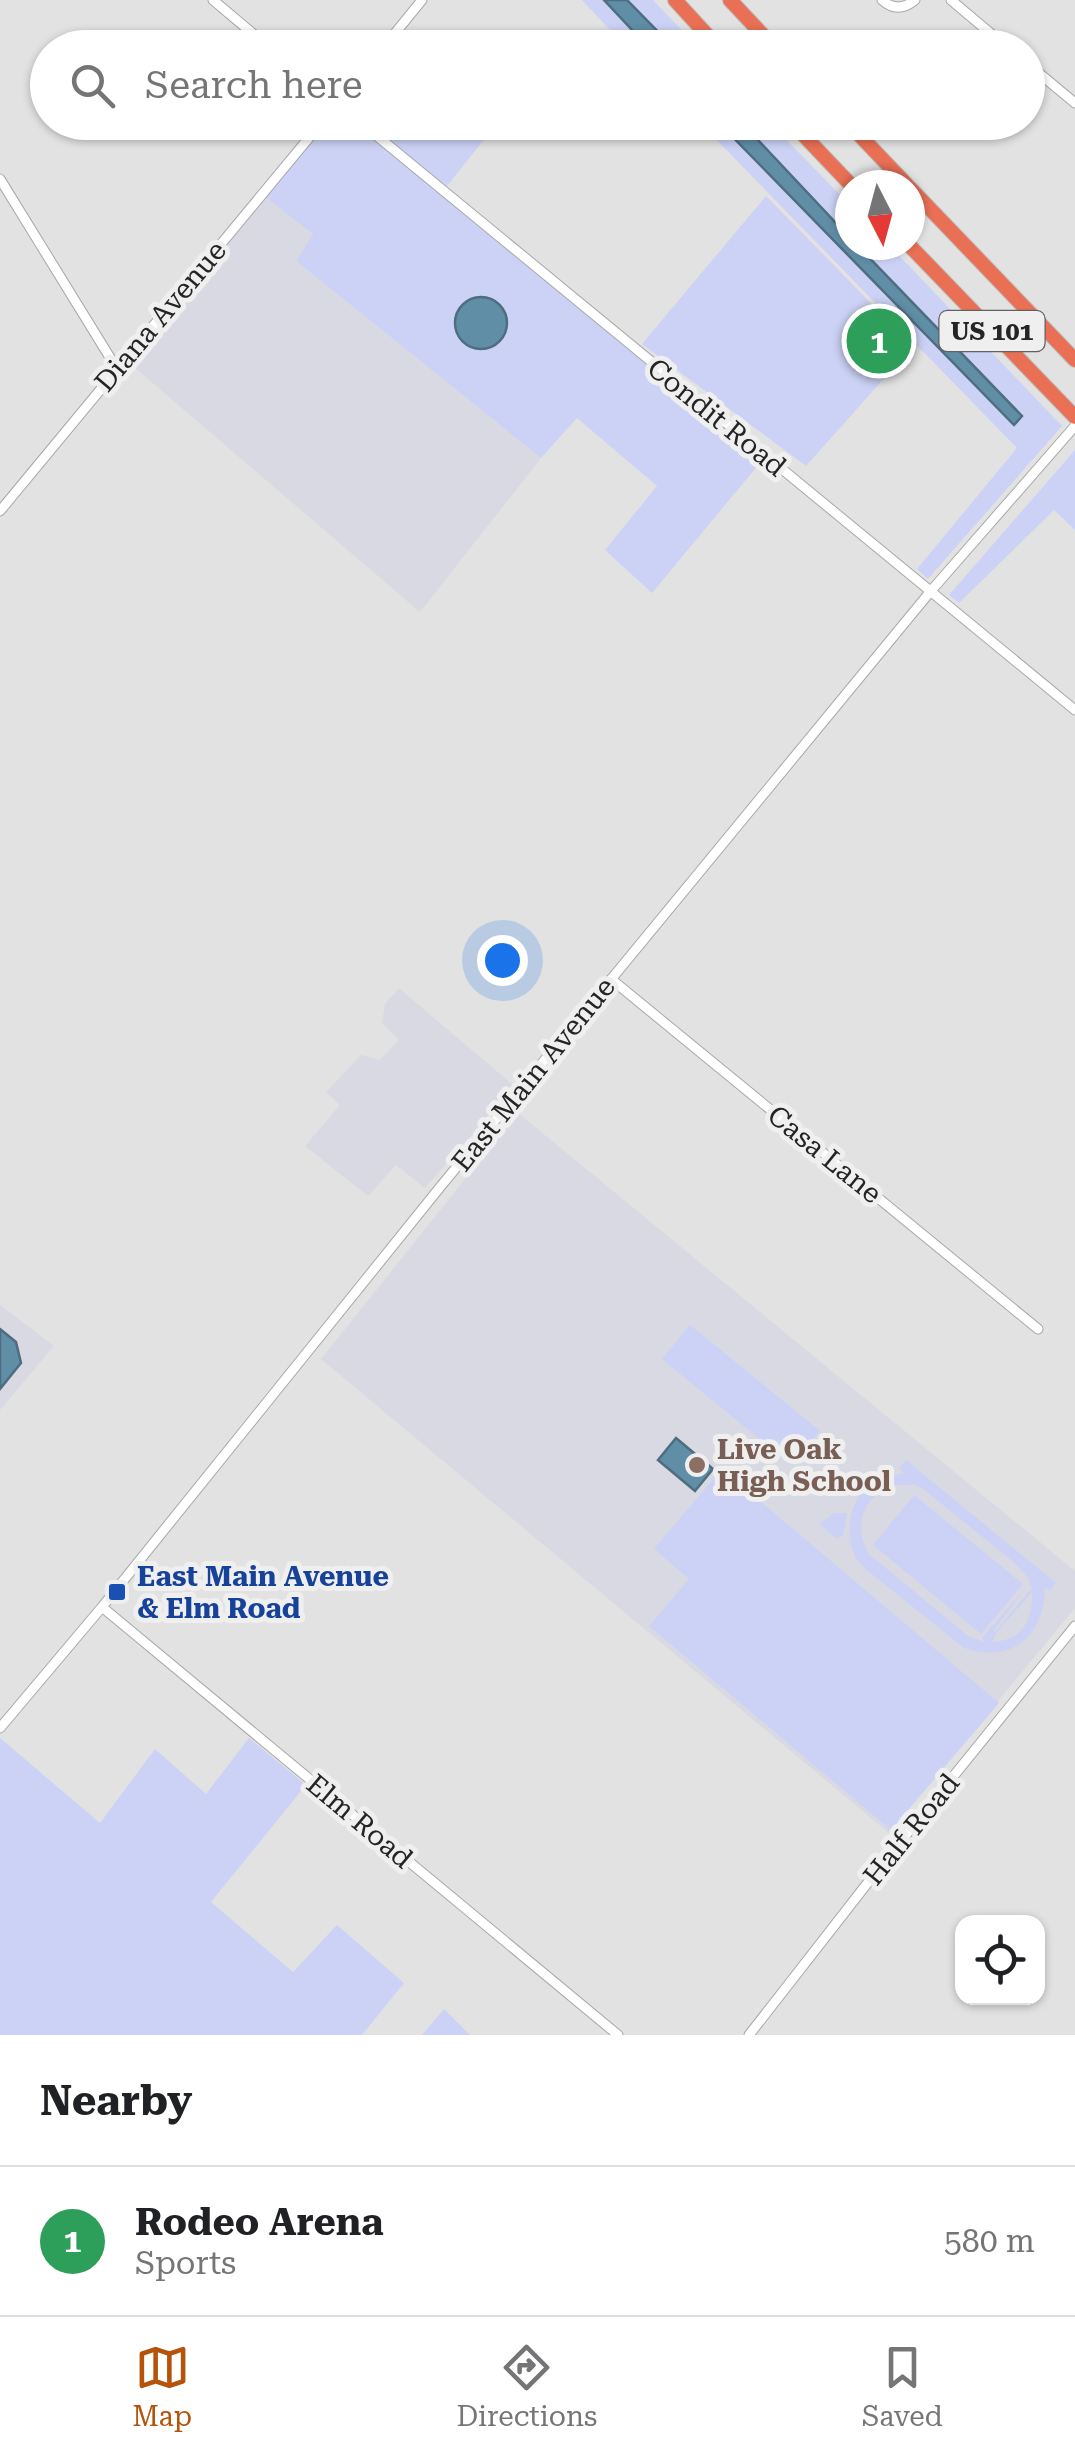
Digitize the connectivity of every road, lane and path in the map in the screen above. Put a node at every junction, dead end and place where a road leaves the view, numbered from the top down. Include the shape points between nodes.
1 (214, 0) edge
2 (422, 0) edge
3 (675, 0) edge
4 (730, 0) edge
5 (882, 0) edge
6 (915, 0) edge
7 (951, 0) edge
8 (249, 30) edge
9 (398, 30) edge
10 (702, 30) edge
11 (758, 30) edge
12 (987, 30) edge
13 (1045, 78) edge
14 (1075, 102) edge
15 (307, 140) edge
16 (382, 140) edge
17 (808, 140) edge
18 (864, 140) edge
19 (837, 170) edge
20 (894, 170) edge
21 (0, 179) edge
22 (925, 203) edge
23 (923, 260) edge
24 (1075, 360) edge
25 (116, 368) junction
26 (1075, 417) edge
27 (1075, 426) edge
28 (0, 511) edge
29 (930, 592) junction
30 (1075, 710) edge
31 (611, 979) junction
32 (1038, 1330) dead end
33 (102, 1607) junction
34 (1075, 1626) edge
35 (0, 1728) edge
36 (618, 2035) edge
37 (749, 2035) edge

1 - 8 street
2 - 9 street
3 - 10 highway
4 - 11 highway
5 - 6 street via 901,8
7 - 12 street
13 - 14 street
15 - 25 street, Diana Avenue
16 - 29 street, Condit Road
17 - 19 highway
18 - 20 highway, US 101
21 - 25 street
22 - 24 highway, US 101
23 - 26 highway, US 101
25 - 28 street, Diana Avenue
27 - 29 street, East Main Avenue
29 - 30 street, Condit Road
29 - 31 street, East Main Avenue
31 - 32 street, Casa Lane
31 - 33 street, East Main Avenue
33 - 35 street, East Main Avenue
33 - 36 street, Elm Road
34 - 37 street, Half Road

